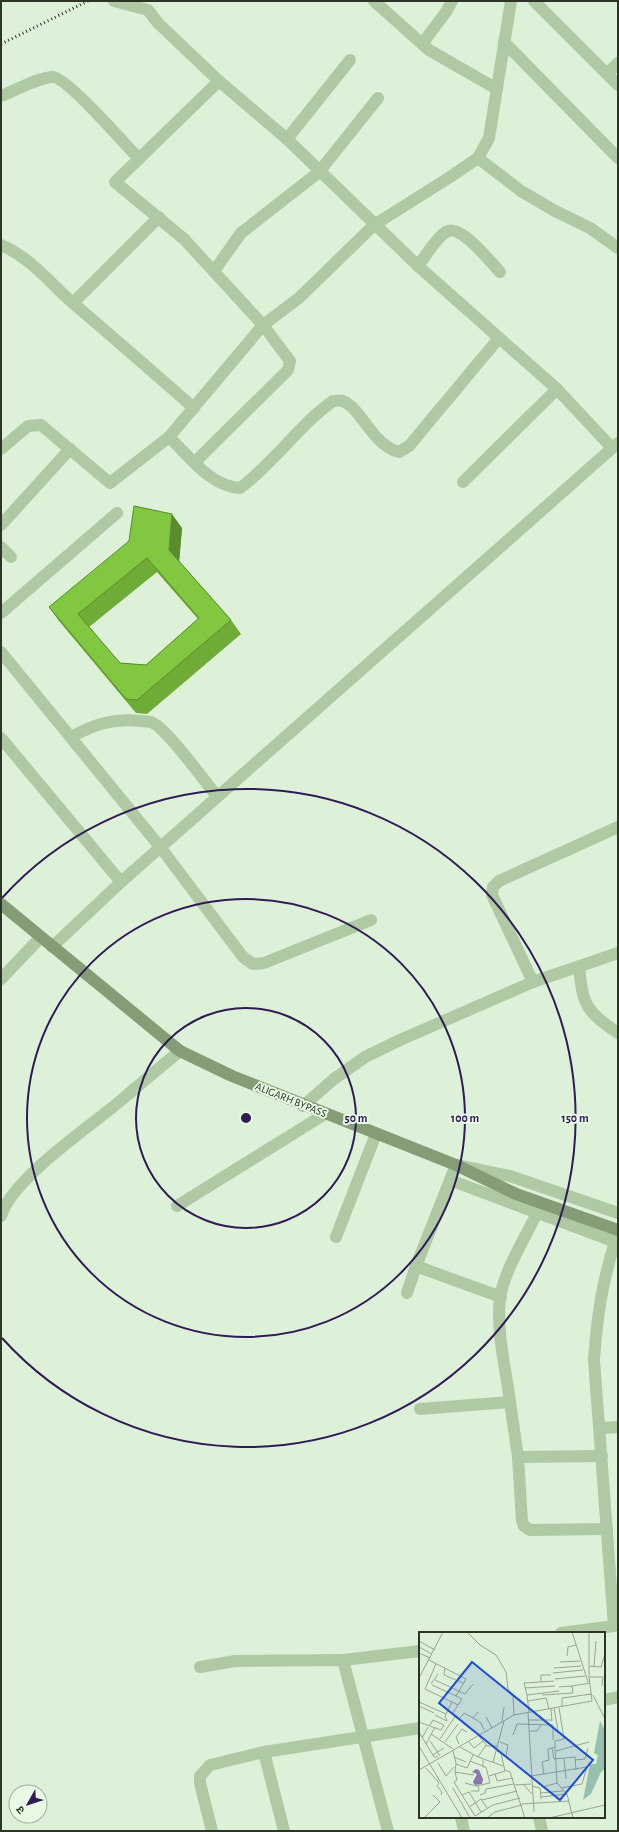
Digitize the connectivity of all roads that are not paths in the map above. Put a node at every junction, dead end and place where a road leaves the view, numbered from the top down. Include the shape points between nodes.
1 (114, 1) edge
2 (374, 1) edge
3 (452, 1) edge
4 (510, 1) edge
5 (534, 1) edge
6 (504, 42) junction
7 (422, 44) junction
8 (350, 60) dead end
9 (618, 62) edge
10 (607, 74) junction
11 (219, 81) junction
12 (618, 85) edge
13 (497, 88) junction
14 (1, 96) edge
15 (378, 98) dead end
16 (287, 139) junction
17 (478, 158) junction
18 (618, 158) edge
19 (139, 159) junction
20 (319, 172) junction
21 (159, 218) junction
22 (374, 225) junction
23 (1, 246) edge
24 (618, 248) edge
25 (418, 266) junction
26 (214, 271) junction
27 (500, 272) dead end
28 (73, 303) junction
29 (263, 325) junction
30 (499, 338) junction
31 (556, 389) junction
32 (194, 408) junction
33 (169, 437) junction
34 (615, 445) edge
35 (1, 449) edge
36 (70, 449) junction
37 (195, 462) junction
38 (463, 482) dead end
39 (117, 513) dead end
40 (1, 525) edge
41 (1, 547) edge
42 (11, 557) dead end
43 (1, 613) edge
44 (1, 652) edge
45 (71, 737) junction
46 (1, 738) edge
47 (217, 796) junction
48 (618, 827) edge
49 (161, 848) junction
50 (121, 882) junction
51 (1, 904) edge
52 (371, 920) dead end
53 (40, 938) junction
54 (52, 947) junction
55 (618, 953) edge
56 (579, 967) junction
57 (1, 979) edge
58 (533, 982) junction
59 (618, 1033) edge
60 (180, 1051) junction
61 (303, 1106) junction
62 (325, 1114) junction
63 (376, 1134) junction
64 (456, 1165) junction
65 (450, 1180) junction
66 (177, 1206) dead end
67 (537, 1213) junction
68 (618, 1213) edge
69 (1, 1216) edge
70 (336, 1237) dead end
71 (617, 1238) edge
72 (416, 1266) junction
73 (407, 1293) dead end
74 (500, 1297) junction
75 (510, 1402) junction
76 (420, 1410) dead end
77 (618, 1427) edge
78 (600, 1428) junction
79 (602, 1456) junction
80 (518, 1457) junction
81 (607, 1529) junction
82 (614, 1588) edge
83 (616, 1626) edge
84 (569, 1632) edge
85 (419, 1651) edge
86 (343, 1660) junction
87 (200, 1667) dead end
88 (618, 1697) edge
89 (605, 1700) edge
90 (419, 1728) edge
91 (364, 1736) junction
92 (264, 1752) junction
93 (461, 1818) edge
94 (539, 1818) edge
95 (212, 1831) edge
96 (284, 1831) edge
97 (388, 1831) edge
98 (464, 1831) edge
99 (542, 1831) edge

1 - 11 street via 148,10 158,23
2 - 7 street
3 - 7 street
4 - 6 street
5 - 10 street
6 - 13 street
6 - 18 street
7 - 13 street
8 - 16 street
9 - 10 street
10 - 12 street
11 - 16 street
11 - 19 street
13 - 17 street via 489,138
14 - 19 street via 45,78 54,77 78,96
15 - 20 street
16 - 20 street
17 - 22 street
17 - 24 street via 522,191 590,228
19 - 21 street via 115,182
20 - 22 street
20 - 26 street via 241,233
21 - 26 street via 184,239
21 - 28 street
22 - 25 street
22 - 29 street via 299,298
23 - 28 street via 11,249 27,260
25 - 27 street via 447,231 455,230 476,246
25 - 30 street
26 - 29 street
28 - 32 street
29 - 32 street
29 - 37 street via 290,361 288,370
30 - 31 street
30 - 37 street via 409,446 399,452 391,450 371,432 355,411 342,401 333,401 254,478 240,488 229,488 214,481
31 - 34 street
31 - 38 street
32 - 33 street
33 - 36 street via 110,483
33 - 37 street
34 - 47 street
35 - 36 street via 28,426 41,425
36 - 40 street
39 - 43 street
41 - 42 street
44 - 45 street
45 - 47 street via 86,728 110,721 153,723 166,734
45 - 49 street
46 - 50 street
47 - 49 street
48 - 58 street via 500,881 493,887 492,895
49 - 50 street
49 - 52 street via 243,956 253,964 264,964
50 - 54 street
51 - 53 main road, ALIGARH BYPASS
53 - 54 main road, ALIGARH BYPASS
53 - 57 street
54 - 60 main road, ALIGARH BYPASS
55 - 56 street
56 - 58 street
56 - 59 street via 582,992 587,1006 596,1017
58 - 61 street via 365,1057
60 - 61 main road, ALIGARH BYPASS
60 - 69 street via 59,1150 22,1184 4,1205
61 - 62 main road, ALIGARH BYPASS
62 - 63 main road, ALIGARH BYPASS
62 - 66 street
63 - 64 main road, ALIGARH BYPASS
63 - 70 street
64 - 65 street
64 - 68 street via 510,1176
64 - 71 main road, ALIGARH BYPASS
65 - 67 street
65 - 72 street
67 - 71 street
67 - 74 street via 508,1272
71 - 78 street via 604,1278 597,1320 594,1360
72 - 73 street
72 - 74 street
74 - 75 street via 502,1343
75 - 76 street
75 - 80 street
77 - 78 street
78 - 79 street
79 - 80 street
79 - 81 street
80 - 81 street via 524,1526 530,1530
81 - 82 street
82 - 83 street
83 - 84 street
85 - 86 street
86 - 87 street via 235,1661
86 - 91 street
88 - 89 street
90 - 91 street
91 - 92 street
91 - 97 street
92 - 95 street via 210,1765 204,1769 200,1783
92 - 96 street
93 - 98 street
94 - 99 street

